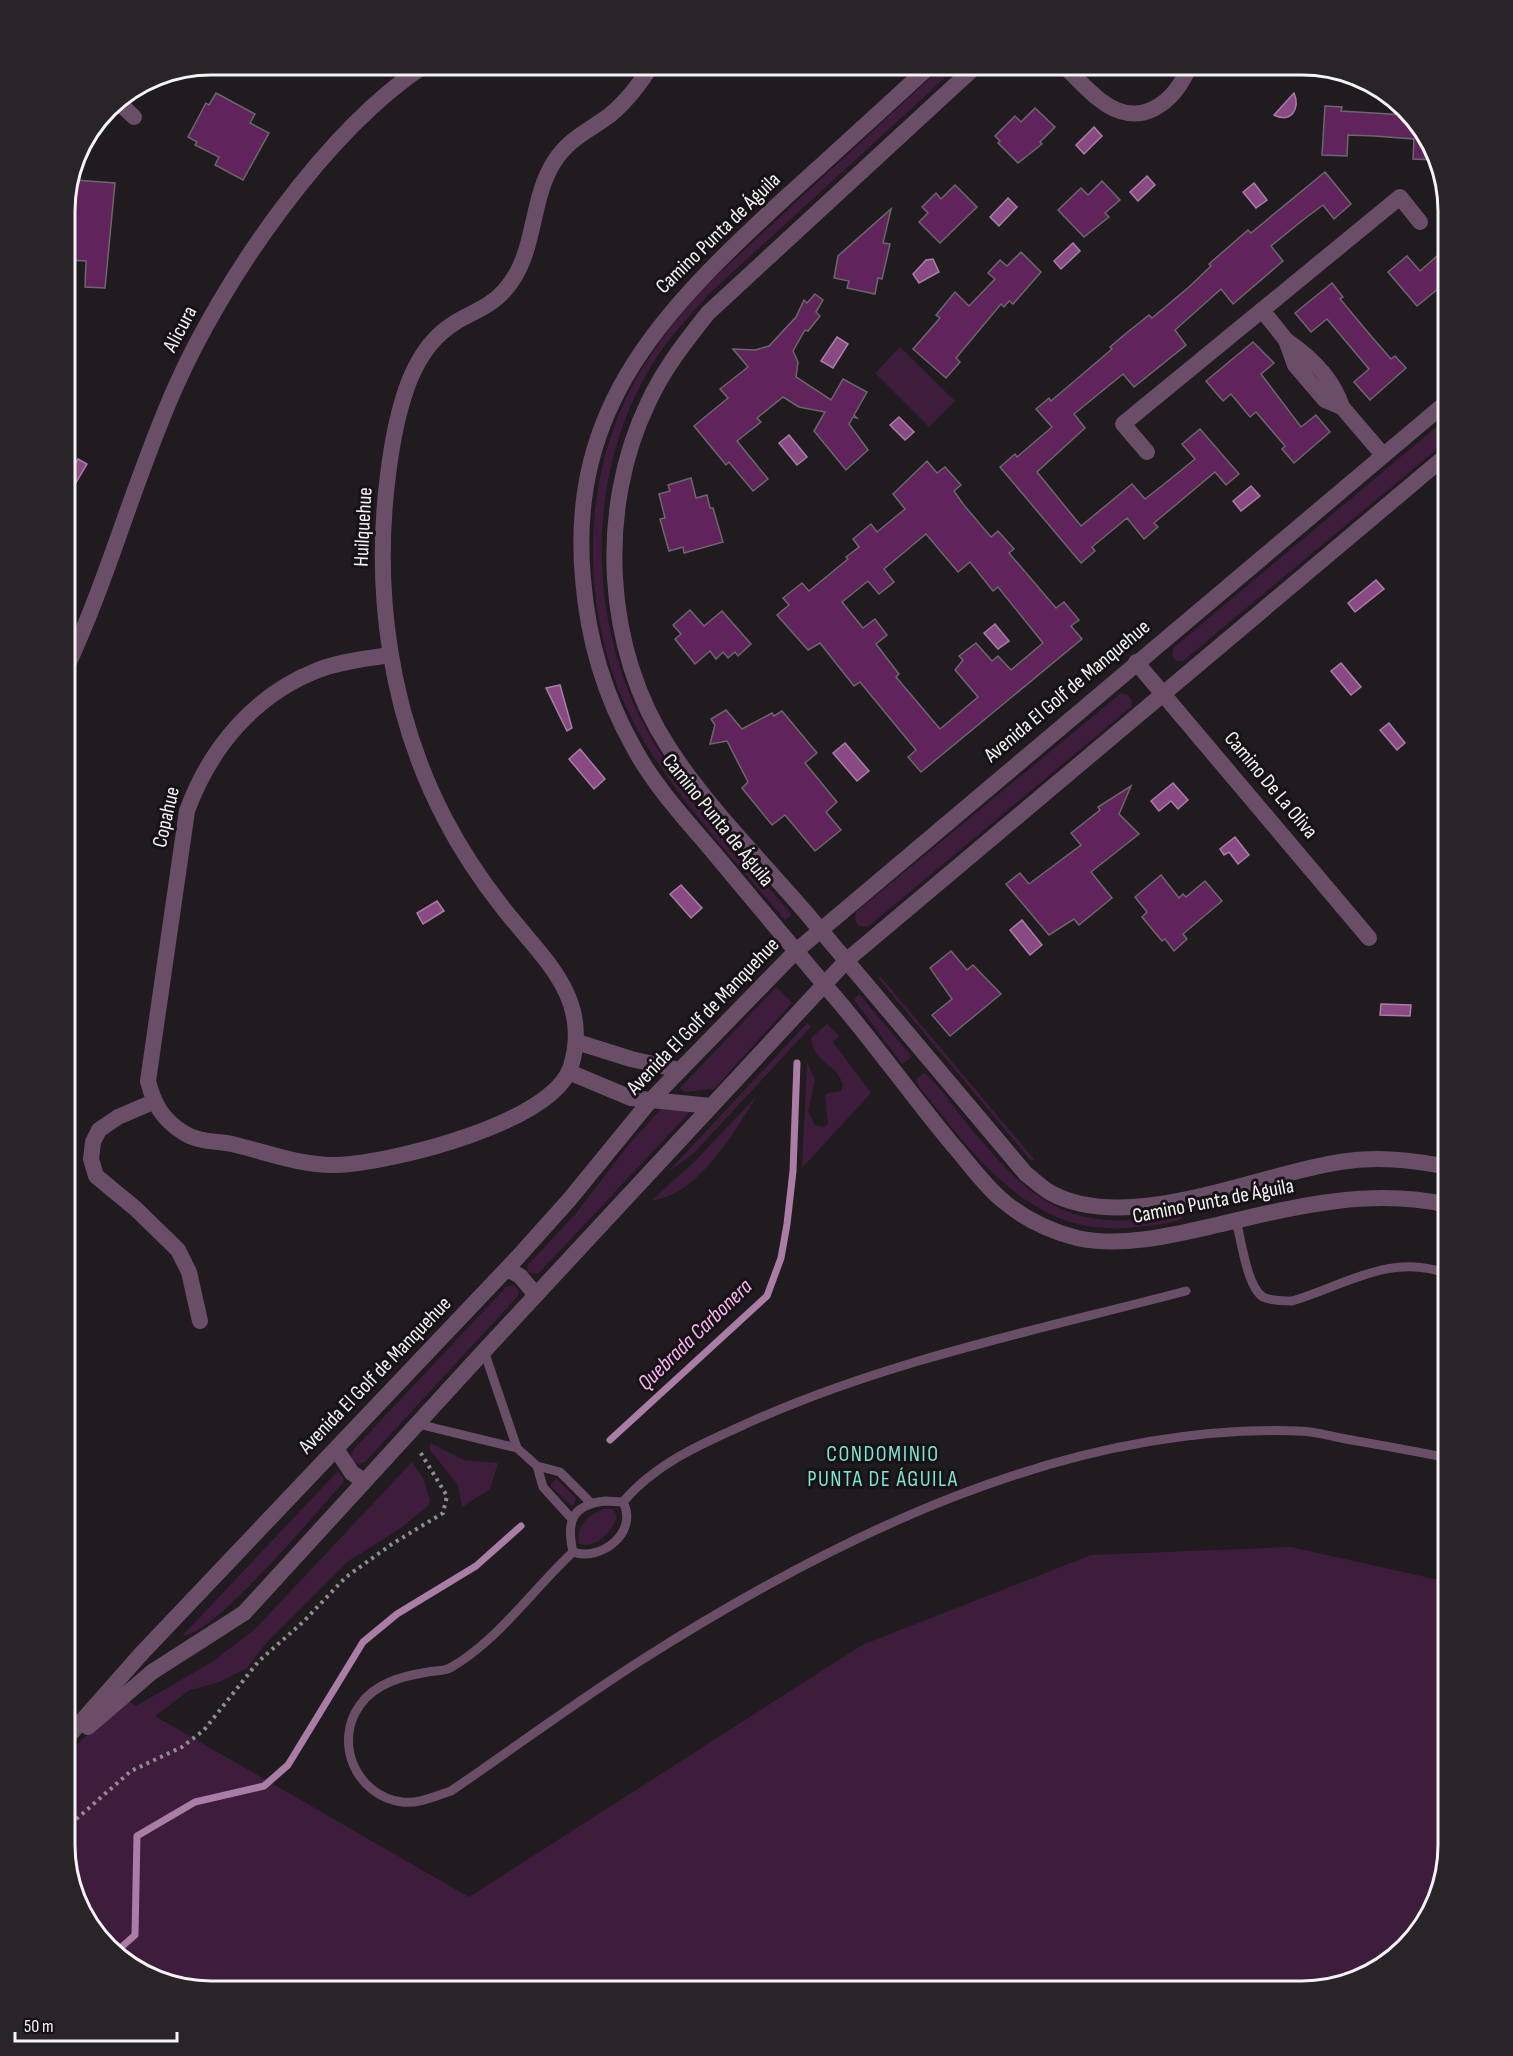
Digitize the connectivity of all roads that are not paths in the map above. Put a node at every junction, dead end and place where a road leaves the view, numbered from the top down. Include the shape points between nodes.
1 (410, 75) edge
2 (644, 75) edge
3 (920, 75) edge
4 (966, 75) edge
5 (1074, 75) edge
6 (1186, 75) edge
7 (124, 107) edge
8 (134, 117) dead end
9 (1420, 222) dead end
10 (1262, 310) junction
11 (1438, 410) edge
12 (1147, 452) dead end
13 (1383, 455) junction
14 (1438, 463) edge
15 (75, 645) edge
16 (390, 655) junction
17 (1136, 662) junction
18 (1163, 692) junction
19 (820, 930) junction
20 (1369, 938) dead end
21 (796, 951) junction
22 (848, 960) junction
23 (824, 984) junction
24 (578, 1042) junction
25 (680, 1070) junction
26 (569, 1072) junction
27 (650, 1101) junction
28 (153, 1102) junction
29 (711, 1106) junction
30 (1438, 1166) edge
31 (1438, 1202) edge
32 (1236, 1220) junction
33 (507, 1269) junction
34 (1438, 1270) edge
35 (1186, 1291) dead end
36 (536, 1295) junction
37 (200, 1321) dead end
38 (484, 1351) junction
39 (418, 1424) junction
40 (517, 1448) junction
41 (336, 1449) junction
42 (1438, 1456) edge
43 (537, 1466) junction
44 (363, 1481) junction
45 (623, 1502) junction
46 (590, 1503) junction
47 (572, 1519) junction
48 (573, 1552) junction
49 (75, 1728) edge
50 (75, 1738) edge

1 - 15 street, Alicura via 363,113 288,201 224,294 176,387
2 - 16 street, Huilquehue via 622,105 568,143 552,164 519,268 506,290 434,339 411,377 390,456 383,530 382,571
3 - 21 street, Camino Punta de Águila via 709,268 664,319 628,370 606,417 586,485 579,541 585,608 595,659 611,705 664,794
4 - 19 street, Camino Punta de Águila via 708,313 670,361 647,404 627,462 617,516 615,591 624,640 641,692 668,747 698,787
5 - 6 street via 1101,101 1123,113 1147,113 1165,103
7 - 8 street
9 - 10 street via 1400,197
10 - 12 street via 1123,424
10 - 13 street via 1286,340 1295,365 1325,400 1342,407
11 - 13 street, Avenida El Golf de Manquehue
13 - 17 street, Avenida El Golf de Manquehue
14 - 18 street
16 - 24 street, Huilquehue via 408,728 440,809 479,876 562,983 573,1009
16 - 28 street, Copahue via 318,670 281,689 247,714 198,779 187,811 151,1055 148,1081
17 - 18 street, Camino De La Oliva
17 - 19 street, Avenida El Golf de Manquehue
18 - 20 street, Camino De La Oliva
18 - 22 street
19 - 21 street, Avenida El Golf de Manquehue
19 - 22 street, Camino Punta de Águila
21 - 23 street, Camino Punta de Águila
21 - 25 street, Avenida El Golf de Manquehue
22 - 23 street
22 - 30 street, Camino Punta de Águila via 1026,1174 1051,1193 1080,1203 1116,1208 1150,1206 1340,1161 1383,1158
23 - 29 street
23 - 32 street, Camino Punta de Águila via 984,1182 1033,1221 1080,1239 1127,1241
24 - 25 street
24 - 26 street, Huilquehue
25 - 27 street, Avenida El Golf de Manquehue
26 - 27 street via 631,1098
26 - 28 street via 523,1113 474,1133 430,1148 333,1165 194,1138 162,1116
27 - 29 street
27 - 33 street, Avenida El Golf de Manquehue
28 - 37 street via 99,1130 91,1159 96,1176 178,1250 189,1272
29 - 36 street
31 - 32 street, Camino Punta de Águila via 1391,1196 1351,1199
32 - 34 lane via 1251,1280 1262,1296 1277,1301 1292,1301 1405,1264
33 - 36 street via 520,1276
33 - 41 street, Avenida El Golf de Manquehue
35 - 45 lane via 908,1362 838,1386 676,1458 645,1479
36 - 38 street
38 - 39 street
38 - 40 lane
39 - 40 lane
39 - 44 street
40 - 43 lane
41 - 44 street via 352,1473
41 - 49 street, Avenida El Golf de Manquehue
42 - 48 lane via 1301,1431 1249,1431 1146,1442 1060,1461 924,1510 758,1590 639,1661 451,1791 404,1802 368,1786 353,1765 348,1740 349,1727 360,1703 380,1686 404,1676 448,1669 464,1659
43 - 46 lane via 560,1472
43 - 47 lane via 543,1487
44 - 50 street via 244,1613 152,1672
45 - 46 lane
45 - 48 lane via 628,1510 627,1525 607,1549 584,1556
46 - 47 lane
47 - 48 lane

